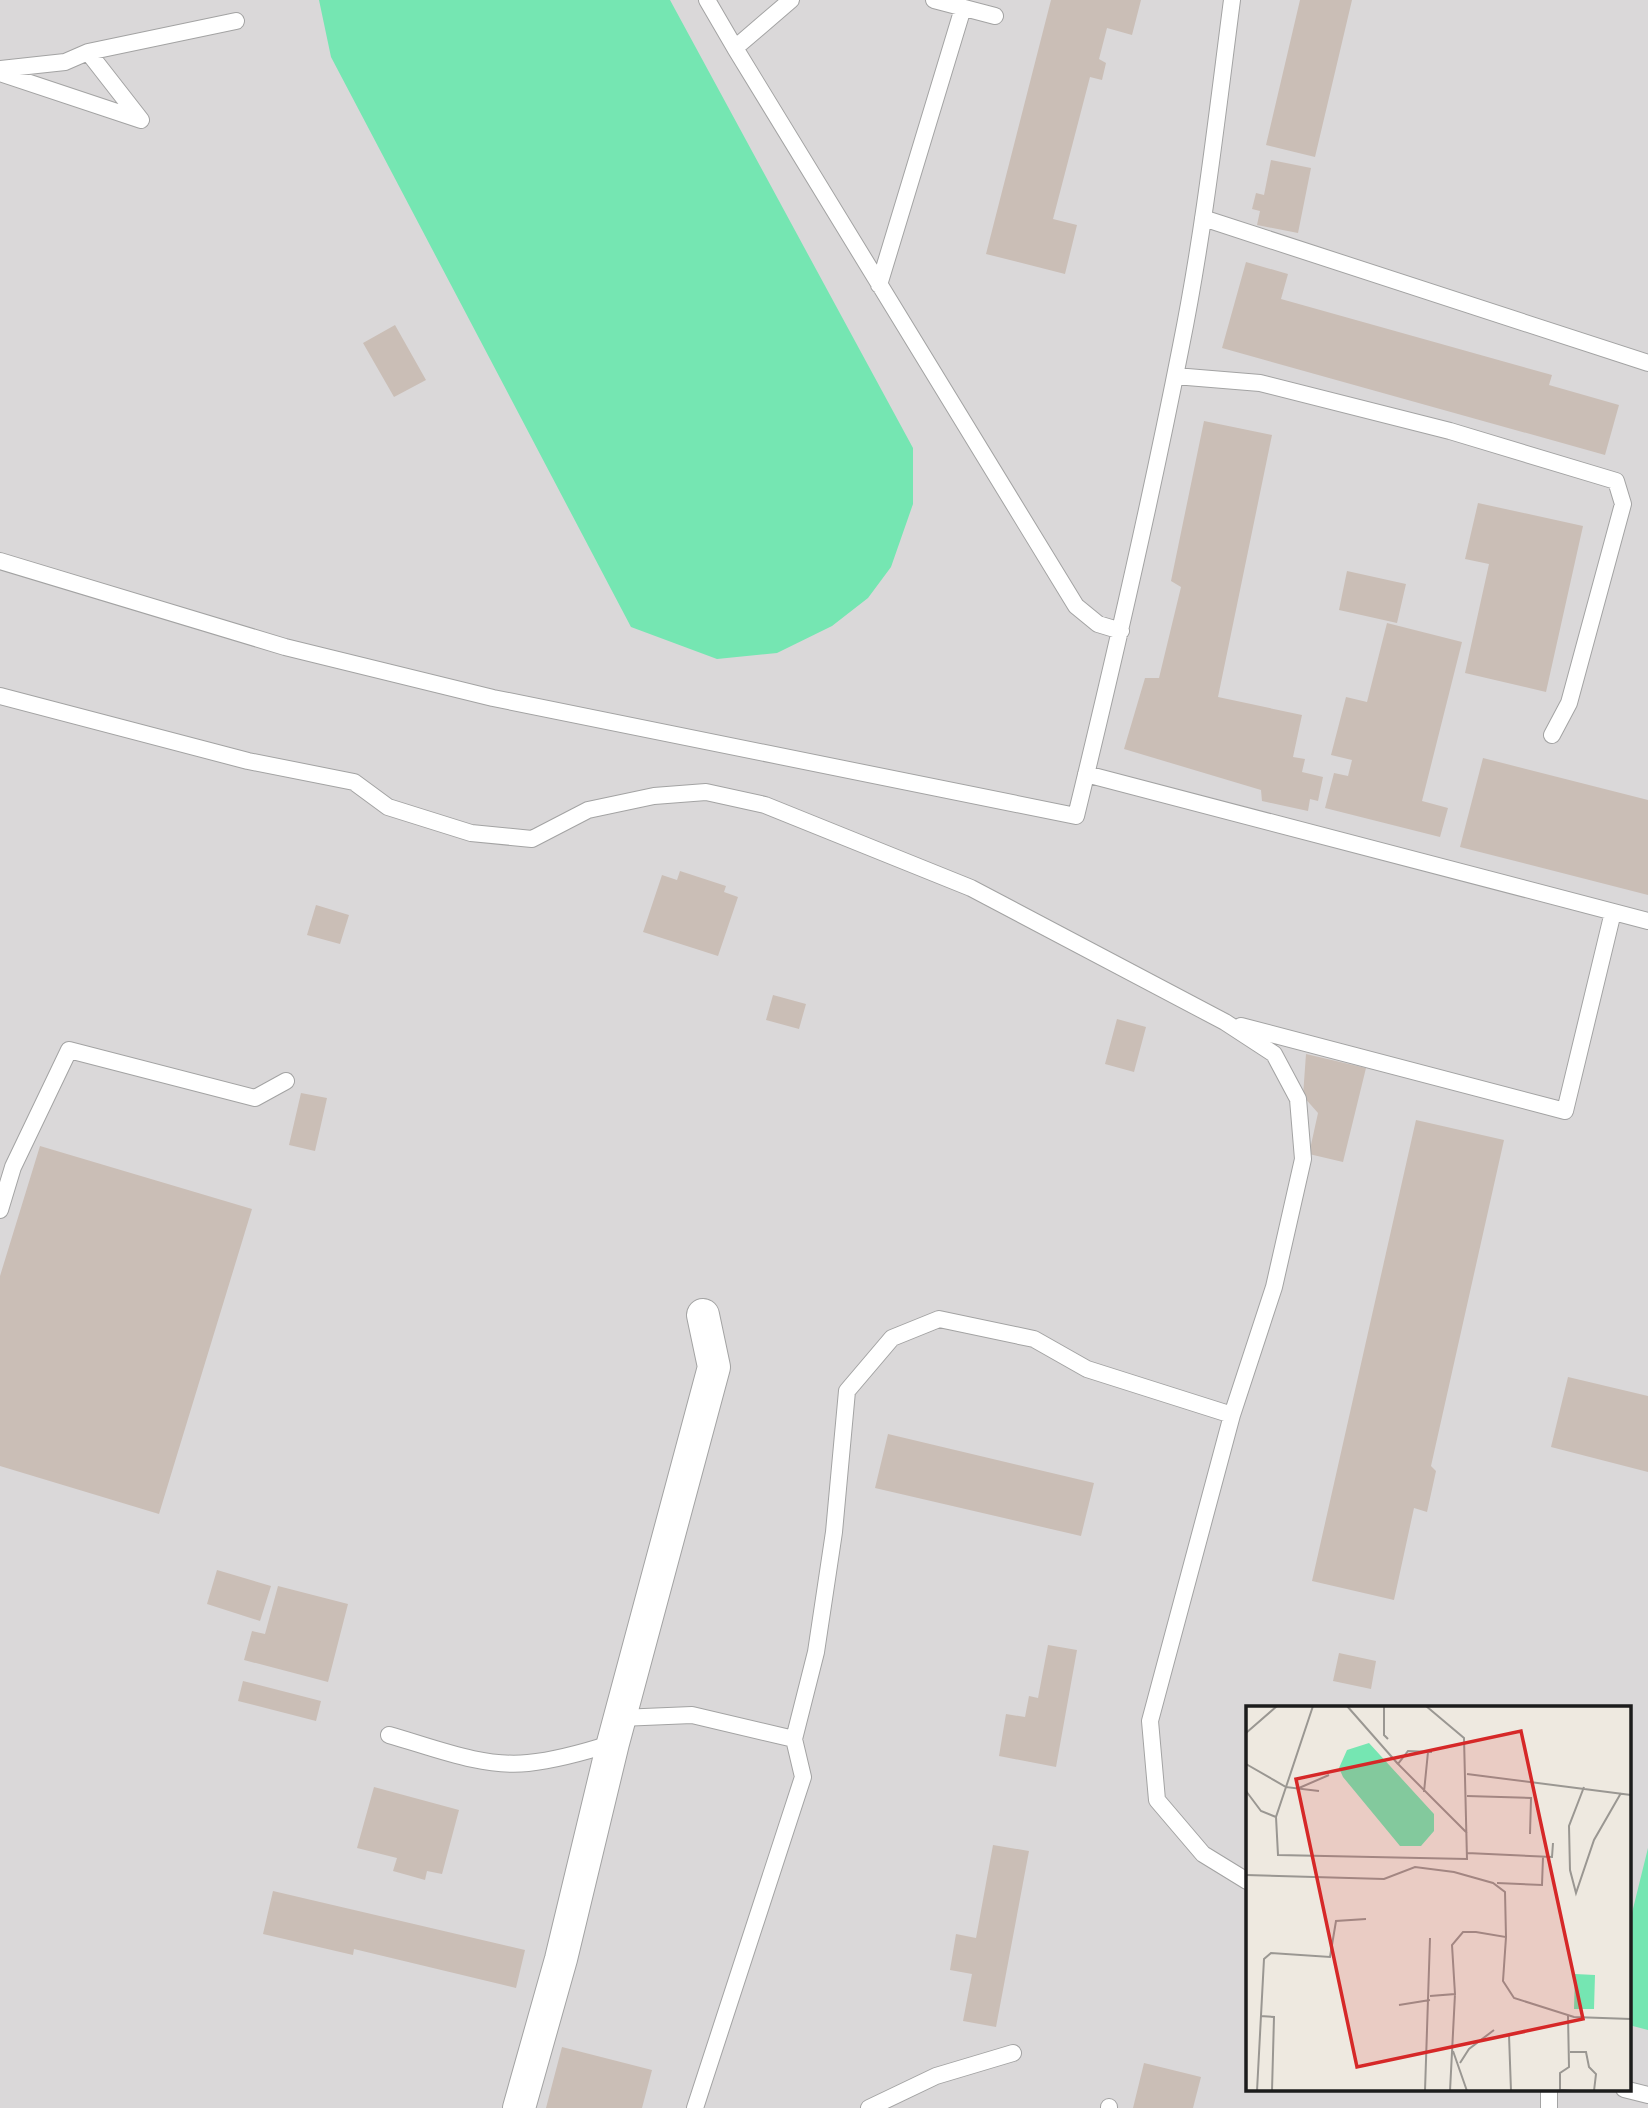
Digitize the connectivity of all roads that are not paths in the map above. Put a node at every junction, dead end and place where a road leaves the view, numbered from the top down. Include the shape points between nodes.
1 (708, 0) edge
2 (791, 0) edge
3 (934, 0) edge
4 (1232, 0) edge
5 (963, 8) junction
6 (995, 16) dead end
7 (236, 21) dead end
8 (734, 48) junction
9 (88, 52) junction
10 (0, 71) edge
11 (1203, 218) junction
12 (879, 285) junction
13 (1648, 363) edge
14 (1175, 376) junction
15 (0, 561) edge
16 (1121, 631) junction
17 (0, 696) edge
18 (1552, 736) dead end
19 (1086, 774) junction
20 (1613, 912) junction
21 (1648, 921) edge
22 (1225, 1022) junction
23 (286, 1081) dead end
24 (0, 1210) edge
25 (703, 1315) dead end
26 (1232, 1415) junction
27 (616, 1730) junction
28 (389, 1735) dead end
29 (794, 1739) junction
30 (1246, 1880) edge
31 (1013, 2053) dead end
32 (1549, 2090) edge
33 (1628, 2090) edge
34 (1648, 2095) edge
35 (519, 2108) edge
36 (695, 2108) edge
37 (869, 2108) edge
38 (1549, 2108) edge

1 - 8 lane
2 - 8 lane
3 - 5 lane
4 - 11 lane
5 - 6 lane
5 - 12 lane
7 - 9 lane
8 - 12 lane
9 - 10 lane via 65,62
9 - 10 lane via 141,120
11 - 13 lane
11 - 14 lane
12 - 16 lane via 1076,606 1098,624
14 - 16 lane
14 - 18 lane via 1261,383 1450,431 1616,481 1623,504 1569,703
15 - 19 lane via 285,647 493,698 1076,816
16 - 19 lane
17 - 22 lane via 248,761 354,782 388,807 471,833 532,839 588,810 653,796 706,792 765,804 971,888
19 - 20 lane
20 - 21 lane
20 - 22 lane via 1565,1111
22 - 26 lane via 1274,1054 1298,1099 1303,1159 1274,1287
23 - 24 lane via 255,1098 69,1050 13,1167
25 - 27 street via 714,1367
26 - 29 lane via 1087,1369 1034,1339 939,1319 892,1338 847,1391 834,1532 816,1652
26 - 30 lane via 1150,1721 1157,1800 1203,1854
27 - 28 lane via 578,1754 526,1764 481,1760
27 - 29 lane via 692,1715
27 - 35 street via 561,1959
29 - 36 lane via 803,1777
31 - 37 lane via 936,2076
32 - 38 lane
33 - 34 lane

